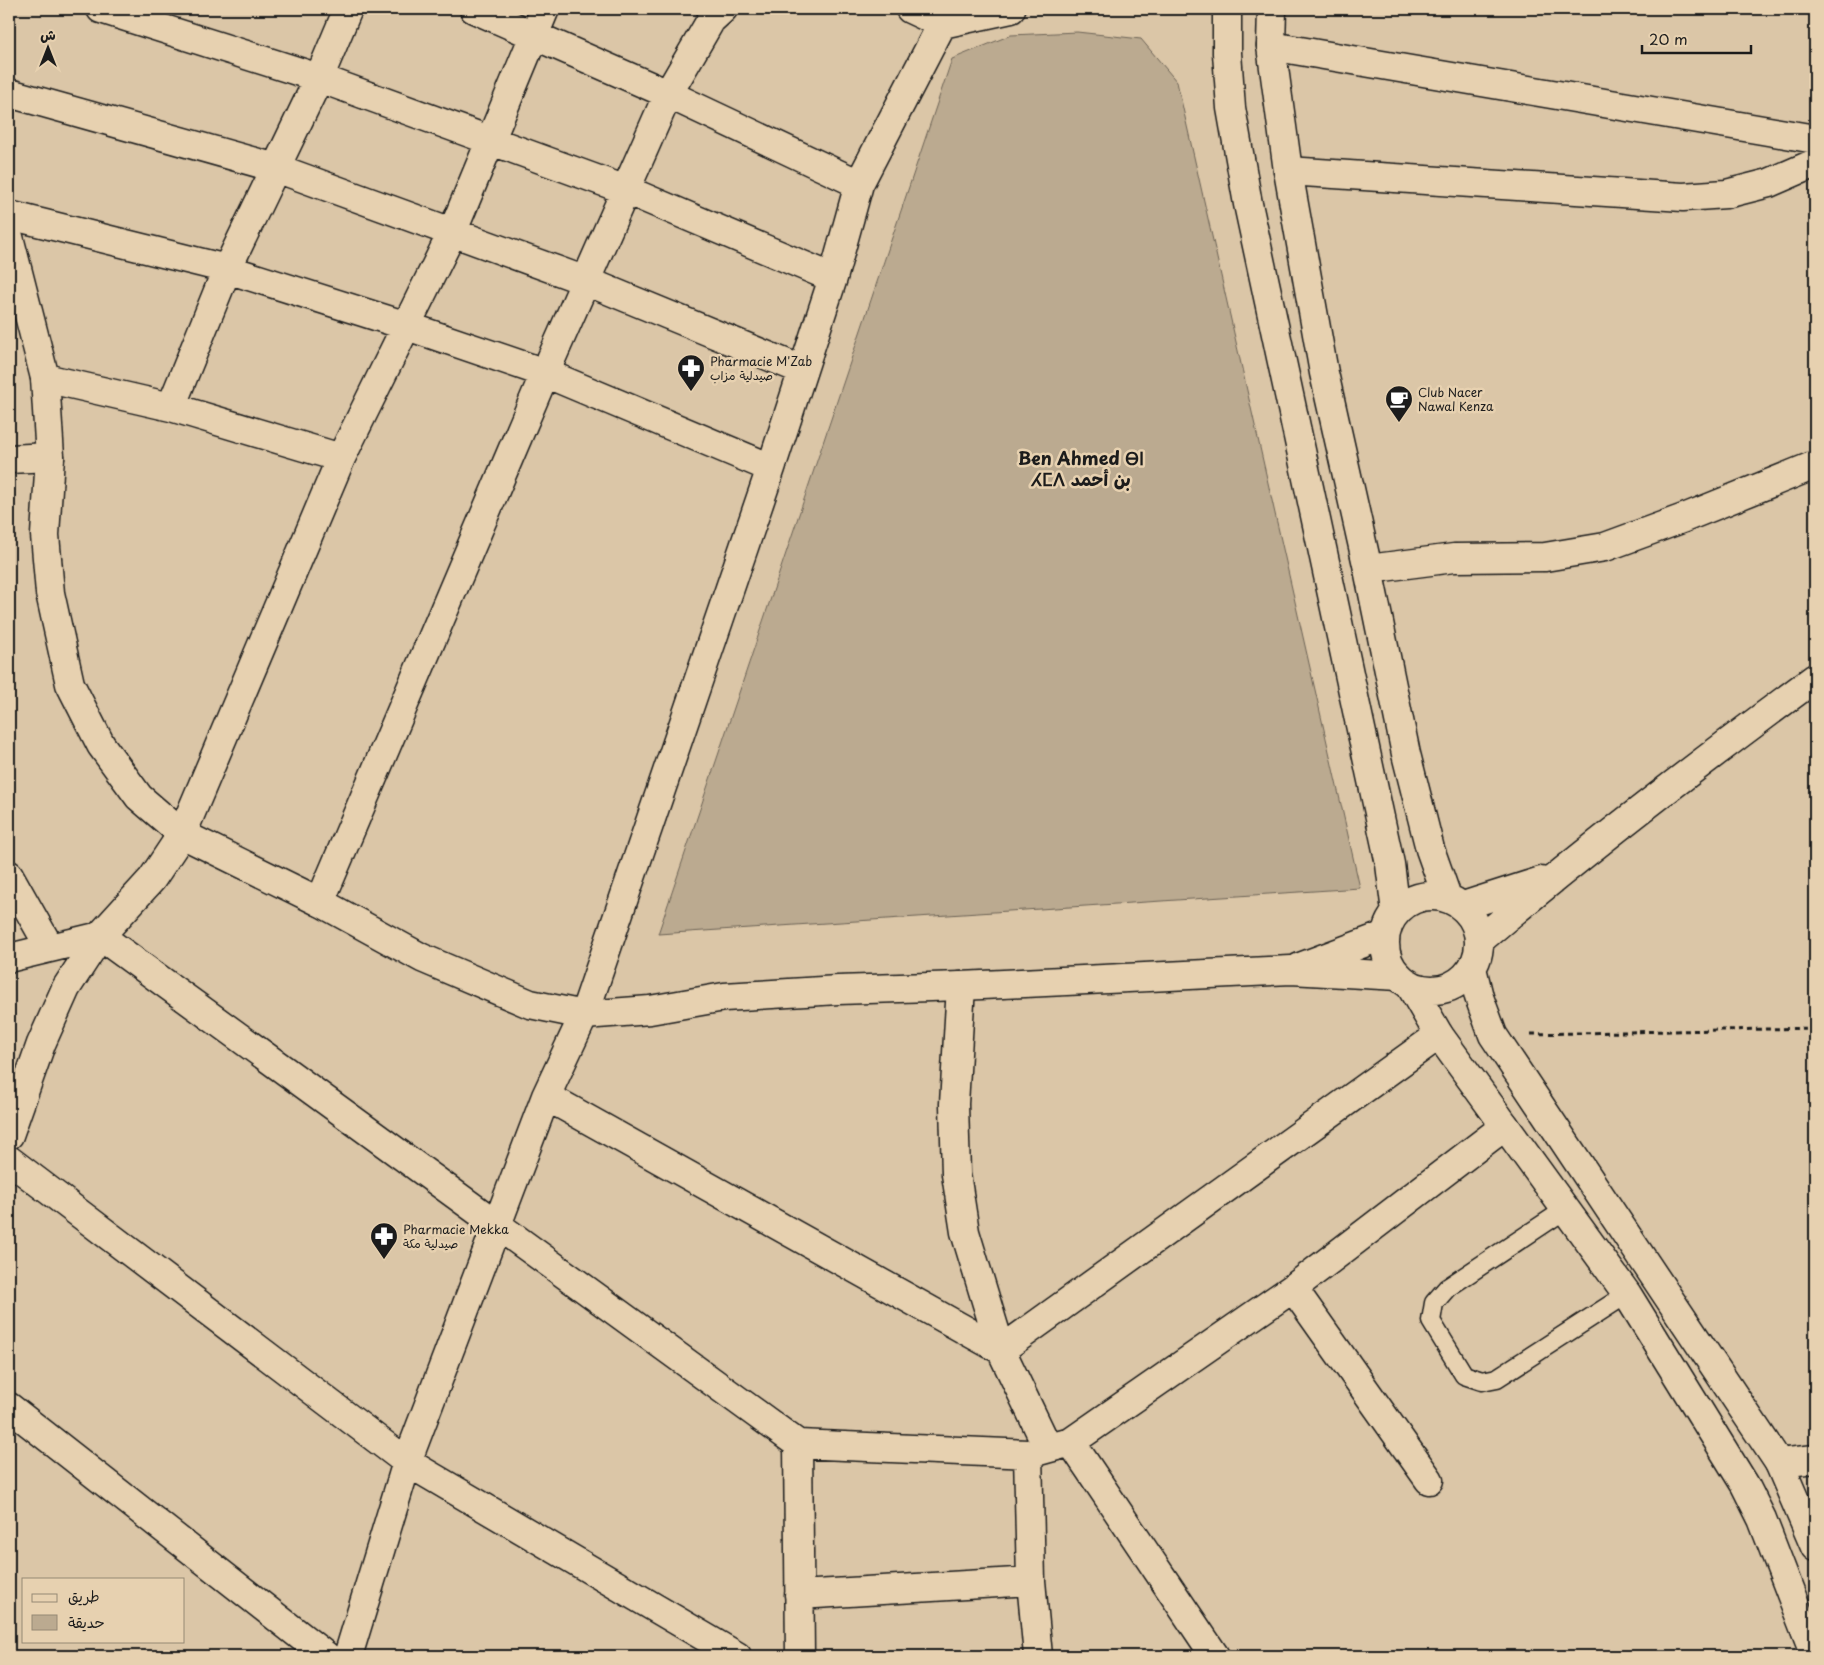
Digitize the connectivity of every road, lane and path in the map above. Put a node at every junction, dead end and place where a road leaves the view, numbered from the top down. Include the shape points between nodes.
1 (101, 9) edge
2 (348, 9) edge
3 (474, 9) edge
4 (545, 9) edge
5 (722, 9) edge
6 (910, 9) edge
7 (1011, 9) edge
8 (1227, 9) edge
9 (1232, 9) edge
10 (1272, 9) edge
11 (948, 16) edge
12 (534, 34) junction
13 (1271, 46) junction
14 (319, 78) junction
15 (9, 93) edge
16 (668, 94) junction
17 (1815, 139) edge
18 (490, 141) junction
19 (1815, 163) edge
20 (276, 168) junction
21 (1288, 170) junction
22 (860, 184) junction
23 (626, 190) junction
24 (9, 215) edge
25 (452, 234) junction
26 (9, 237) edge
27 (227, 269) junction
28 (833, 278) junction
29 (586, 281) junction
30 (407, 326) junction
31 (802, 370) junction
32 (545, 373) junction
33 (45, 378) junction
34 (171, 406) junction
35 (50, 457) junction
36 (341, 458) junction
37 (9, 459) edge
38 (1815, 465) edge
39 (771, 468) junction
40 (1368, 569) junction
41 (1815, 678) edge
42 (182, 834) junction
43 (9, 875) edge
44 (1552, 878) junction
45 (320, 902) junction
46 (1455, 902) junction
47 (1390, 923) junction
48 (100, 936) junction
49 (1480, 940) junction
50 (50, 948) junction
51 (9, 958) edge
52 (1472, 968) junction
53 (1291, 970) junction
54 (1404, 981) junction
55 (961, 986) junction
56 (584, 1015) junction
57 (1815, 1028) edge
58 (1439, 1034) junction
59 (1493, 1034) junction
60 (546, 1096) junction
61 (1506, 1126) junction
62 (9, 1134) edge
63 (9, 1160) edge
64 (1566, 1209) junction
65 (497, 1224) junction
66 (1293, 1288) junction
67 (1627, 1294) junction
68 (1001, 1350) junction
69 (9, 1407) edge
70 (798, 1444) junction
71 (1049, 1448) junction
72 (1815, 1459) edge
73 (407, 1462) junction
74 (1779, 1463) junction
75 (1429, 1480) dead end
76 (1815, 1547) edge
77 (1031, 1581) junction
78 (799, 1595) junction
79 (326, 1656) edge
80 (348, 1656) edge
81 (737, 1656) edge
82 (800, 1656) edge
83 (1038, 1656) edge
84 (1215, 1656) edge
85 (1815, 1656) edge

1 - 14 street
2 - 14 street
3 - 12 street
4 - 12 street
5 - 16 street via 711,20
6 - 11 street
7 - 11 street
8 - 47 street via 1231,108 1248,204 1390,864
9 - 10 street via 1249,13
10 - 13 street
11 - 22 street
12 - 16 street
12 - 18 street
13 - 17 street
13 - 21 street
14 - 18 street
14 - 20 street
15 - 20 street
16 - 22 street
16 - 23 street
18 - 23 street
18 - 25 street
19 - 21 street via 1769,183 1726,194 1683,196
20 - 25 street
20 - 27 street
21 - 40 street via 1324,373
22 - 28 street
23 - 28 street
23 - 29 street
24 - 27 street
25 - 29 street
25 - 30 street
26 - 33 street
27 - 30 street
27 - 34 street
28 - 31 street
29 - 31 street
29 - 32 street
30 - 32 street
30 - 36 street
31 - 39 street
32 - 39 street
32 - 45 street
33 - 34 street
33 - 35 street
34 - 36 street
35 - 37 street
35 - 42 street via 46,555 50,594 70,684 101,745 139,797
36 - 42 street
38 - 40 street via 1605,548 1545,557 1454,558
39 - 56 street
40 - 46 street via 1406,754 1430,849
41 - 44 street
42 - 45 street
42 - 48 street via 152,879
43 - 50 street
44 - 46 street
44 - 49 street
45 - 56 street via 422,958 530,1004
46 - 47 street via 1433,895 1419,897 1406,903
46 - 49 street via 1472,916
47 - 53 street
47 - 54 street via 1385,950 1389,964
48 - 50 street
48 - 62 street via 62,996
48 - 65 street
49 - 52 street
50 - 51 street
52 - 54 street via 1463,979 1438,990 1424,990
52 - 59 street
53 - 54 street
53 - 55 street
54 - 58 street
55 - 56 street via 724,997 650,1010
55 - 68 street via 954,1104 956,1174 965,1232
56 - 60 street
57 - 59 path
58 - 61 street
58 - 68 street
59 - 74 street
60 - 65 street
60 - 68 street
61 - 64 street
61 - 66 street
63 - 73 street
64 - 67 street
64 - 67 lane via 1447,1288 1434,1303 1431,1321 1464,1375 1482,1381 1497,1378
65 - 70 street
65 - 73 street
66 - 71 street
66 - 75 street
67 - 85 street via 1745,1485 1762,1519
68 - 71 street
69 - 79 street
70 - 71 street
70 - 78 street
71 - 77 street
71 - 84 street
72 - 74 street
73 - 80 street
73 - 81 street
74 - 76 street
77 - 78 street
77 - 83 street
78 - 82 street

